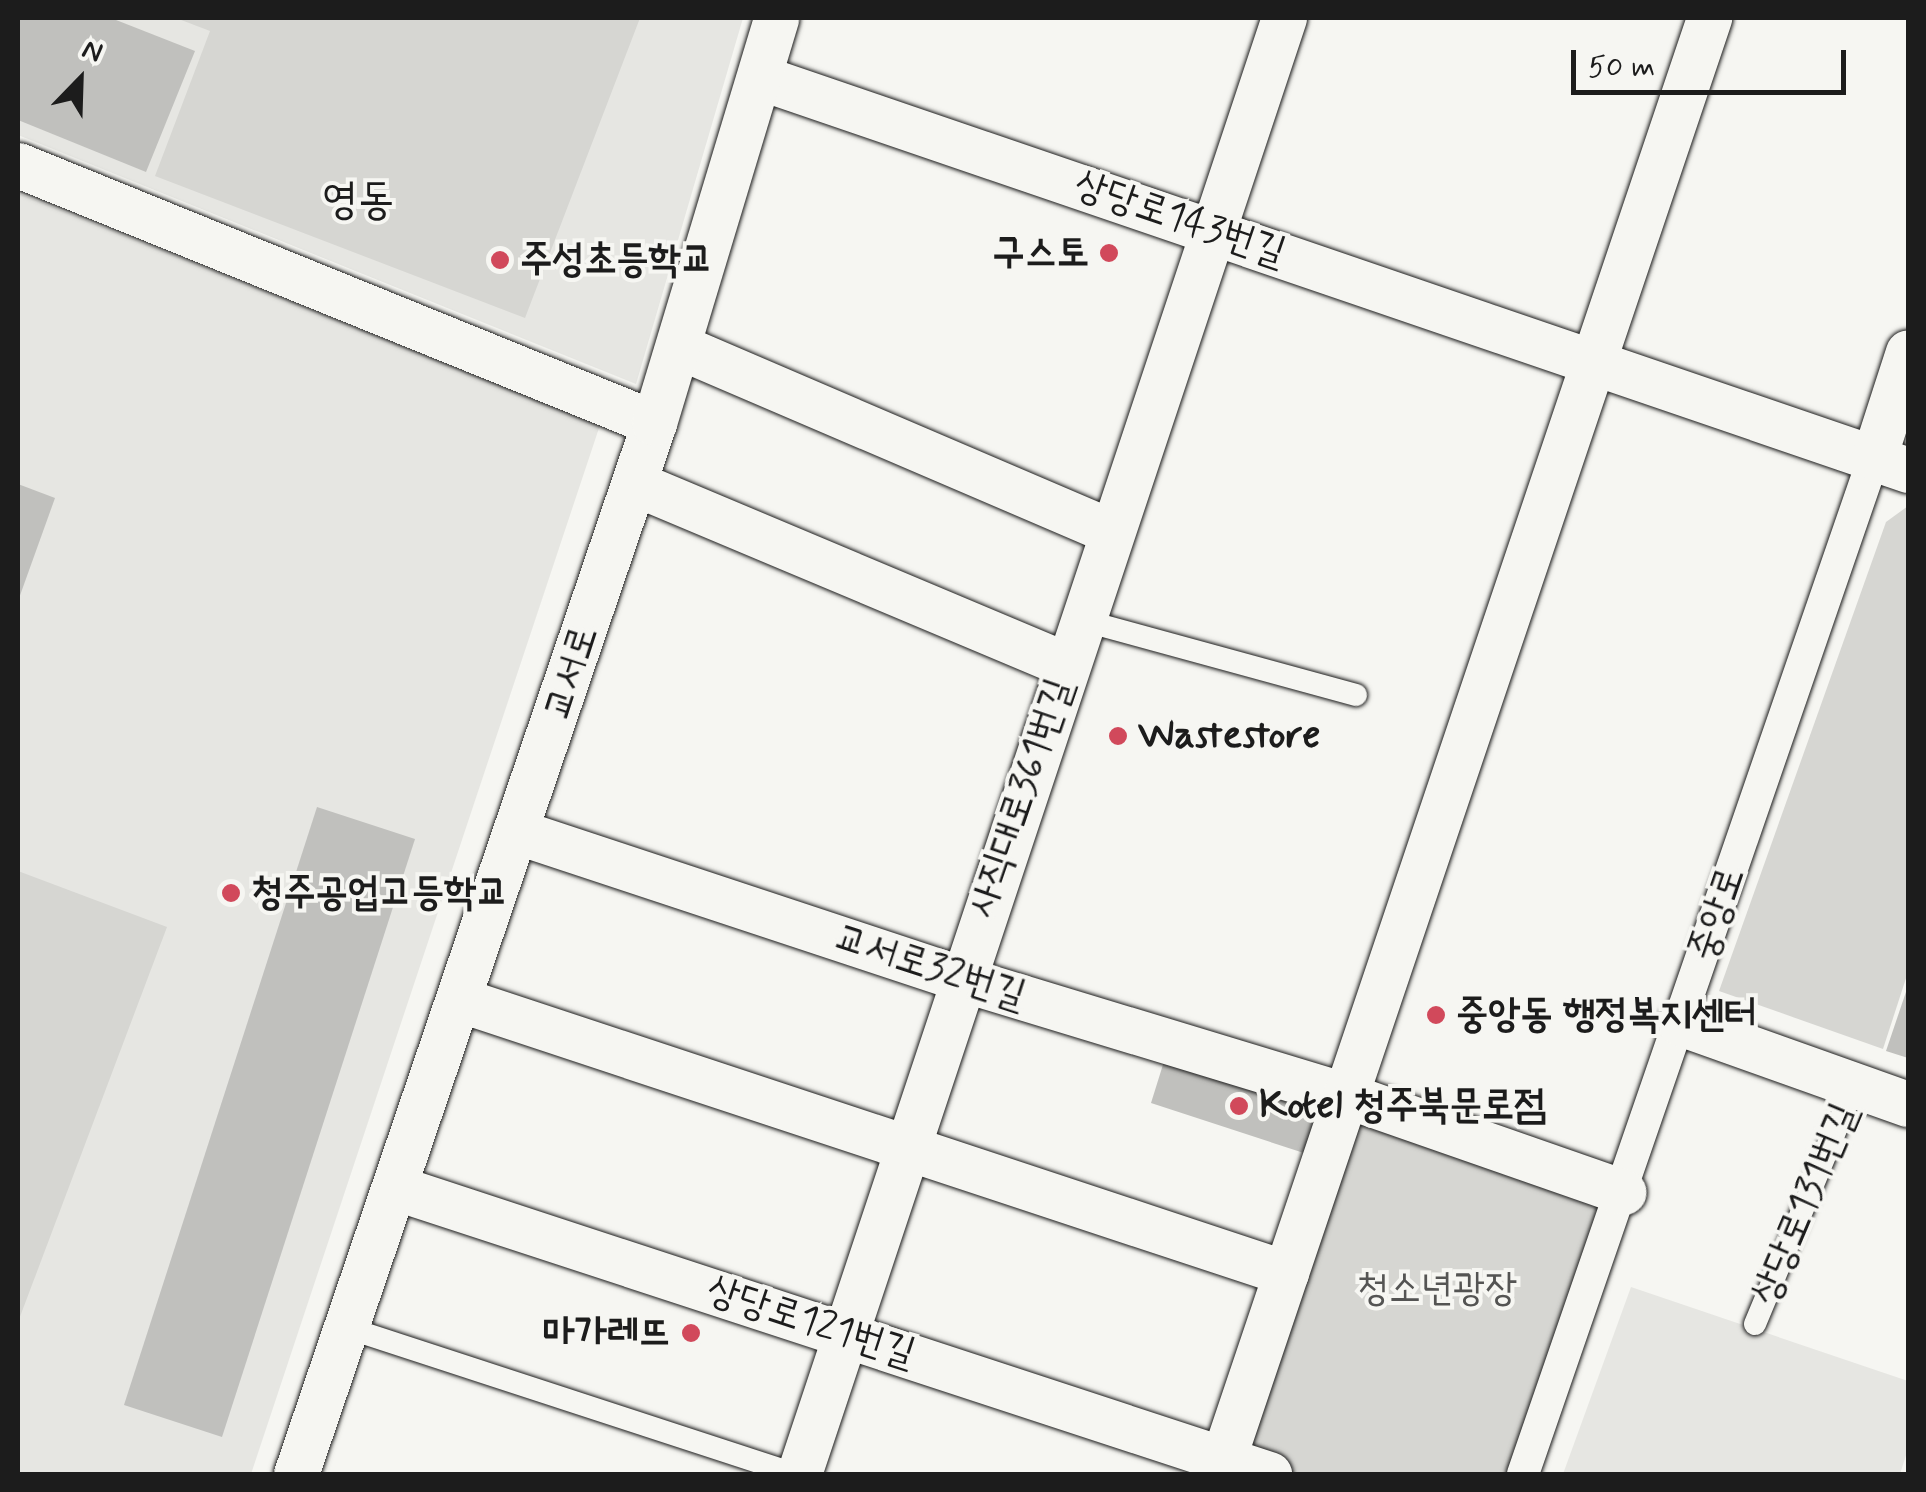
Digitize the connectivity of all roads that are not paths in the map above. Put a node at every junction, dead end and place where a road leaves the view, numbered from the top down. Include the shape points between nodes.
1 (776, 18) edge
2 (1284, 18) edge
3 (1709, 18) edge
4 (762, 78) junction
5 (18, 165) edge
6 (1214, 231) junction
7 (678, 346) junction
8 (1908, 352) edge
9 (1597, 360) junction
10 (654, 423) junction
11 (1891, 463) edge
12 (634, 483) junction
13 (1112, 532) junction
14 (1082, 620) junction
15 (1066, 665) junction
16 (1356, 695) dead end
17 (518, 832) junction
18 (960, 978) junction
19 (460, 1000) junction
20 (1680, 1023) junction
21 (1855, 1084) junction
22 (1345, 1095) junction
23 (1908, 1104) edge
24 (906, 1147) junction
25 (397, 1188) junction
26 (1624, 1192) junction
27 (1286, 1273) junction
28 (1756, 1324) dead end
29 (348, 1328) junction
30 (848, 1334) junction
31 (1221, 1467) edge
32 (296, 1474) edge
33 (797, 1474) edge
34 (1269, 1474) edge
35 (1523, 1474) edge

1 - 4 street, 교서로
2 - 6 street, 사직대로361번길
3 - 9 street
4 - 6 street, 상당로143번길
4 - 7 street, 교서로
5 - 10 street
6 - 9 street, 상당로143번길
6 - 13 street, 사직대로361번길
7 - 10 street, 교서로
7 - 13 street
8 - 11 street, 중앙로
9 - 11 street, 상당로143번길
9 - 22 street
10 - 12 street, 교서로
11 - 20 street, 중앙로
12 - 15 street
12 - 17 street, 교서로
13 - 14 street, 사직대로361번길
14 - 15 street, 사직대로361번길
14 - 16 lane
15 - 18 street, 사직대로361번길
17 - 18 street, 교서로32번길
17 - 19 street, 교서로
18 - 22 street, 교서로32번길
18 - 24 street, 사직대로361번길
19 - 24 street
19 - 25 street, 교서로
20 - 21 street, 상당로131번길
20 - 26 street, 중앙로
21 - 23 street, 상당로131번길
21 - 28 lane, 상당로131번길
22 - 26 street, 교서로32번길
22 - 27 street
24 - 27 street
24 - 30 street, 사직대로361번길
25 - 29 street, 교서로
25 - 30 street, 상당로121번길
26 - 35 street, 중앙로
27 - 31 street
29 - 32 street, 교서로
29 - 33 lane
30 - 31 street, 상당로121번길
30 - 33 street, 사직대로361번길
31 - 34 street, 상당로121번길

